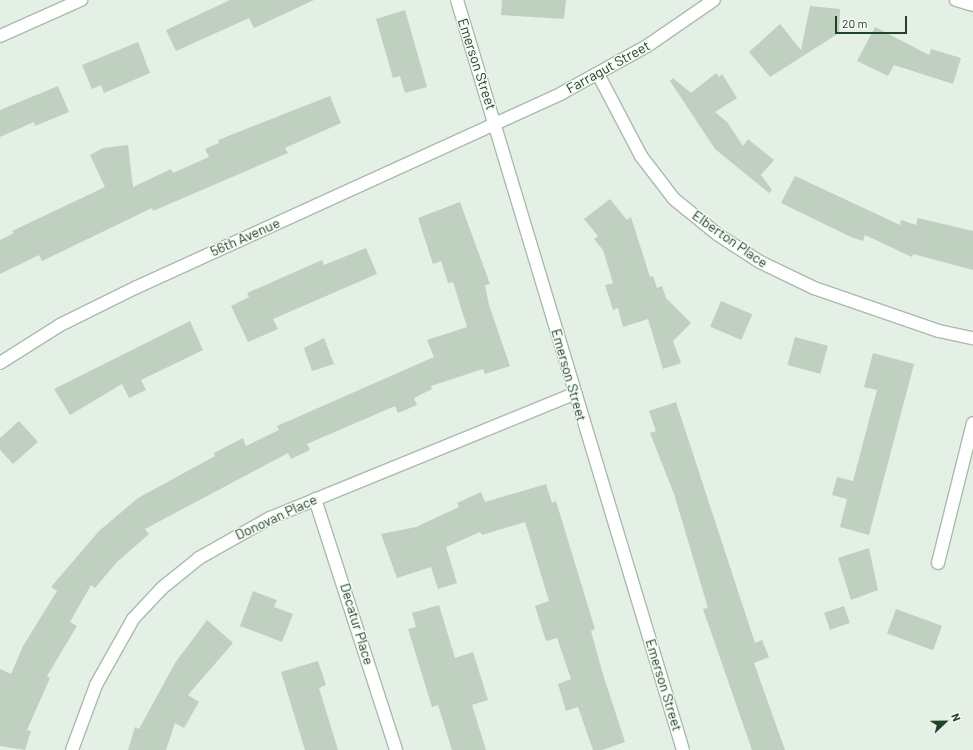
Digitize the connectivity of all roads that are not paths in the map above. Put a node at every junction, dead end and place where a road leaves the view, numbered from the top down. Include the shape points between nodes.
1 (81, 0) edge
2 (457, 0) edge
3 (714, 0) edge
4 (956, 0) edge
5 (973, 5) edge
6 (0, 36) edge
7 (598, 74) junction
8 (497, 124) junction
9 (973, 338) edge
10 (0, 363) edge
11 (574, 394) junction
12 (973, 423) edge
13 (315, 499) junction
14 (938, 563) dead end
15 (72, 750) edge
16 (396, 750) edge
17 (683, 750) edge

1 - 6 street
2 - 8 street, Emerson Street
3 - 7 street, Farragut Street via 647,46
4 - 5 street
7 - 8 street, Farragut Street
7 - 9 street, Elberton Place via 641,156 674,199 717,234 760,262 814,288 939,331
8 - 10 street, 56th Avenue via 144,284 60,325
8 - 11 street, Emerson Street
11 - 13 street, Donovan Place
11 - 17 street, Emerson Street
12 - 14 street
13 - 15 street, Donovan Place via 231,538 162,588 133,619 111,656
13 - 16 street, Decatur Place

